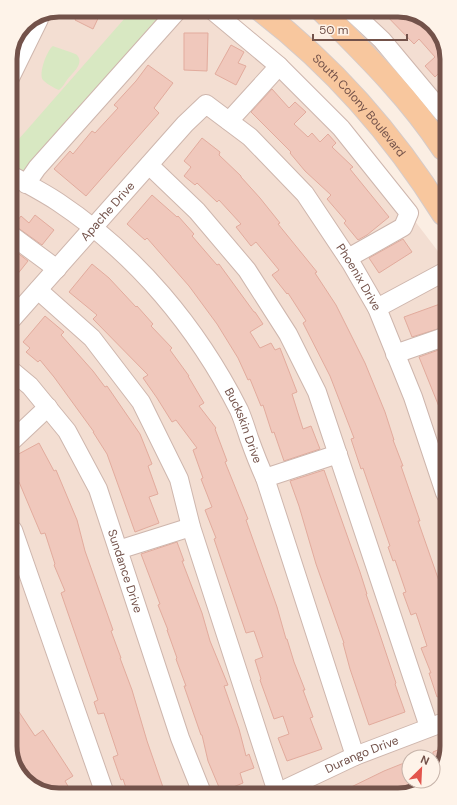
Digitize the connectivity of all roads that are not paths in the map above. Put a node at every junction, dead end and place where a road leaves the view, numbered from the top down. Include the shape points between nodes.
1 (172, 17) edge
2 (220, 17) edge
3 (268, 17) edge
4 (329, 17) edge
5 (357, 17) edge
6 (36, 24) edge
7 (17, 64) edge
8 (279, 66) junction
9 (206, 104) joint
10 (440, 111) edge
11 (229, 121) junction
12 (440, 145) edge
13 (149, 164) junction
14 (18, 180) edge
15 (440, 209) edge
16 (92, 228) junction
17 (17, 239) edge
18 (348, 258) junction
19 (57, 268) junction
20 (440, 274) edge
21 (38, 290) junction
22 (377, 308) junction
23 (17, 313) edge
24 (440, 338) edge
25 (396, 354) junction
26 (17, 375) edge
27 (48, 407) junction
28 (17, 436) edge
29 (338, 454) junction
30 (265, 478) junction
31 (440, 478) edge
32 (191, 527) junction
33 (17, 541) edge
34 (118, 550) junction
35 (440, 723) edge
36 (429, 727) junction
37 (355, 756) junction
38 (104, 788) edge
39 (200, 788) edge
40 (277, 788) edge
41 (287, 788) edge

1 - 14 street via 37,168
2 - 8 street
3 - 15 main road, South Colony Boulevard via 303,46 357,100 398,149
4 - 12 main road via 385,74
5 - 10 street via 382,40
6 - 7 street
8 - 11 street
8 - 18 street via 341,128 409,213 402,227
9 - 11 street, Phoenix Drive
9 - 13 street, Apache Drive
11 - 18 street, Phoenix Drive via 250,137 305,194
13 - 16 street, Apache Drive
13 - 29 street via 197,211 247,270 288,334 317,392
14 - 16 street, Buckskin Drive via 58,202
16 - 19 street, Apache Drive
16 - 30 street, Buckskin Drive via 139,268 196,337 240,412
17 - 19 street
18 - 22 street, Phoenix Drive
19 - 21 street, Apache Drive
20 - 22 street
21 - 23 street, Apache Drive
21 - 32 street via 92,338 141,402 179,479
22 - 25 street, Phoenix Drive
24 - 25 street
25 - 31 street, Phoenix Drive
26 - 27 street, Sundance Drive
27 - 28 street
27 - 34 street, Sundance Drive via 68,431 92,476
29 - 30 street
29 - 36 street
30 - 37 street, Buckskin Drive
32 - 34 street
32 - 40 street
33 - 38 street
34 - 39 street, Sundance Drive via 180,738
35 - 36 street, Durango Drive
36 - 37 street, Durango Drive
37 - 41 street, Durango Drive

